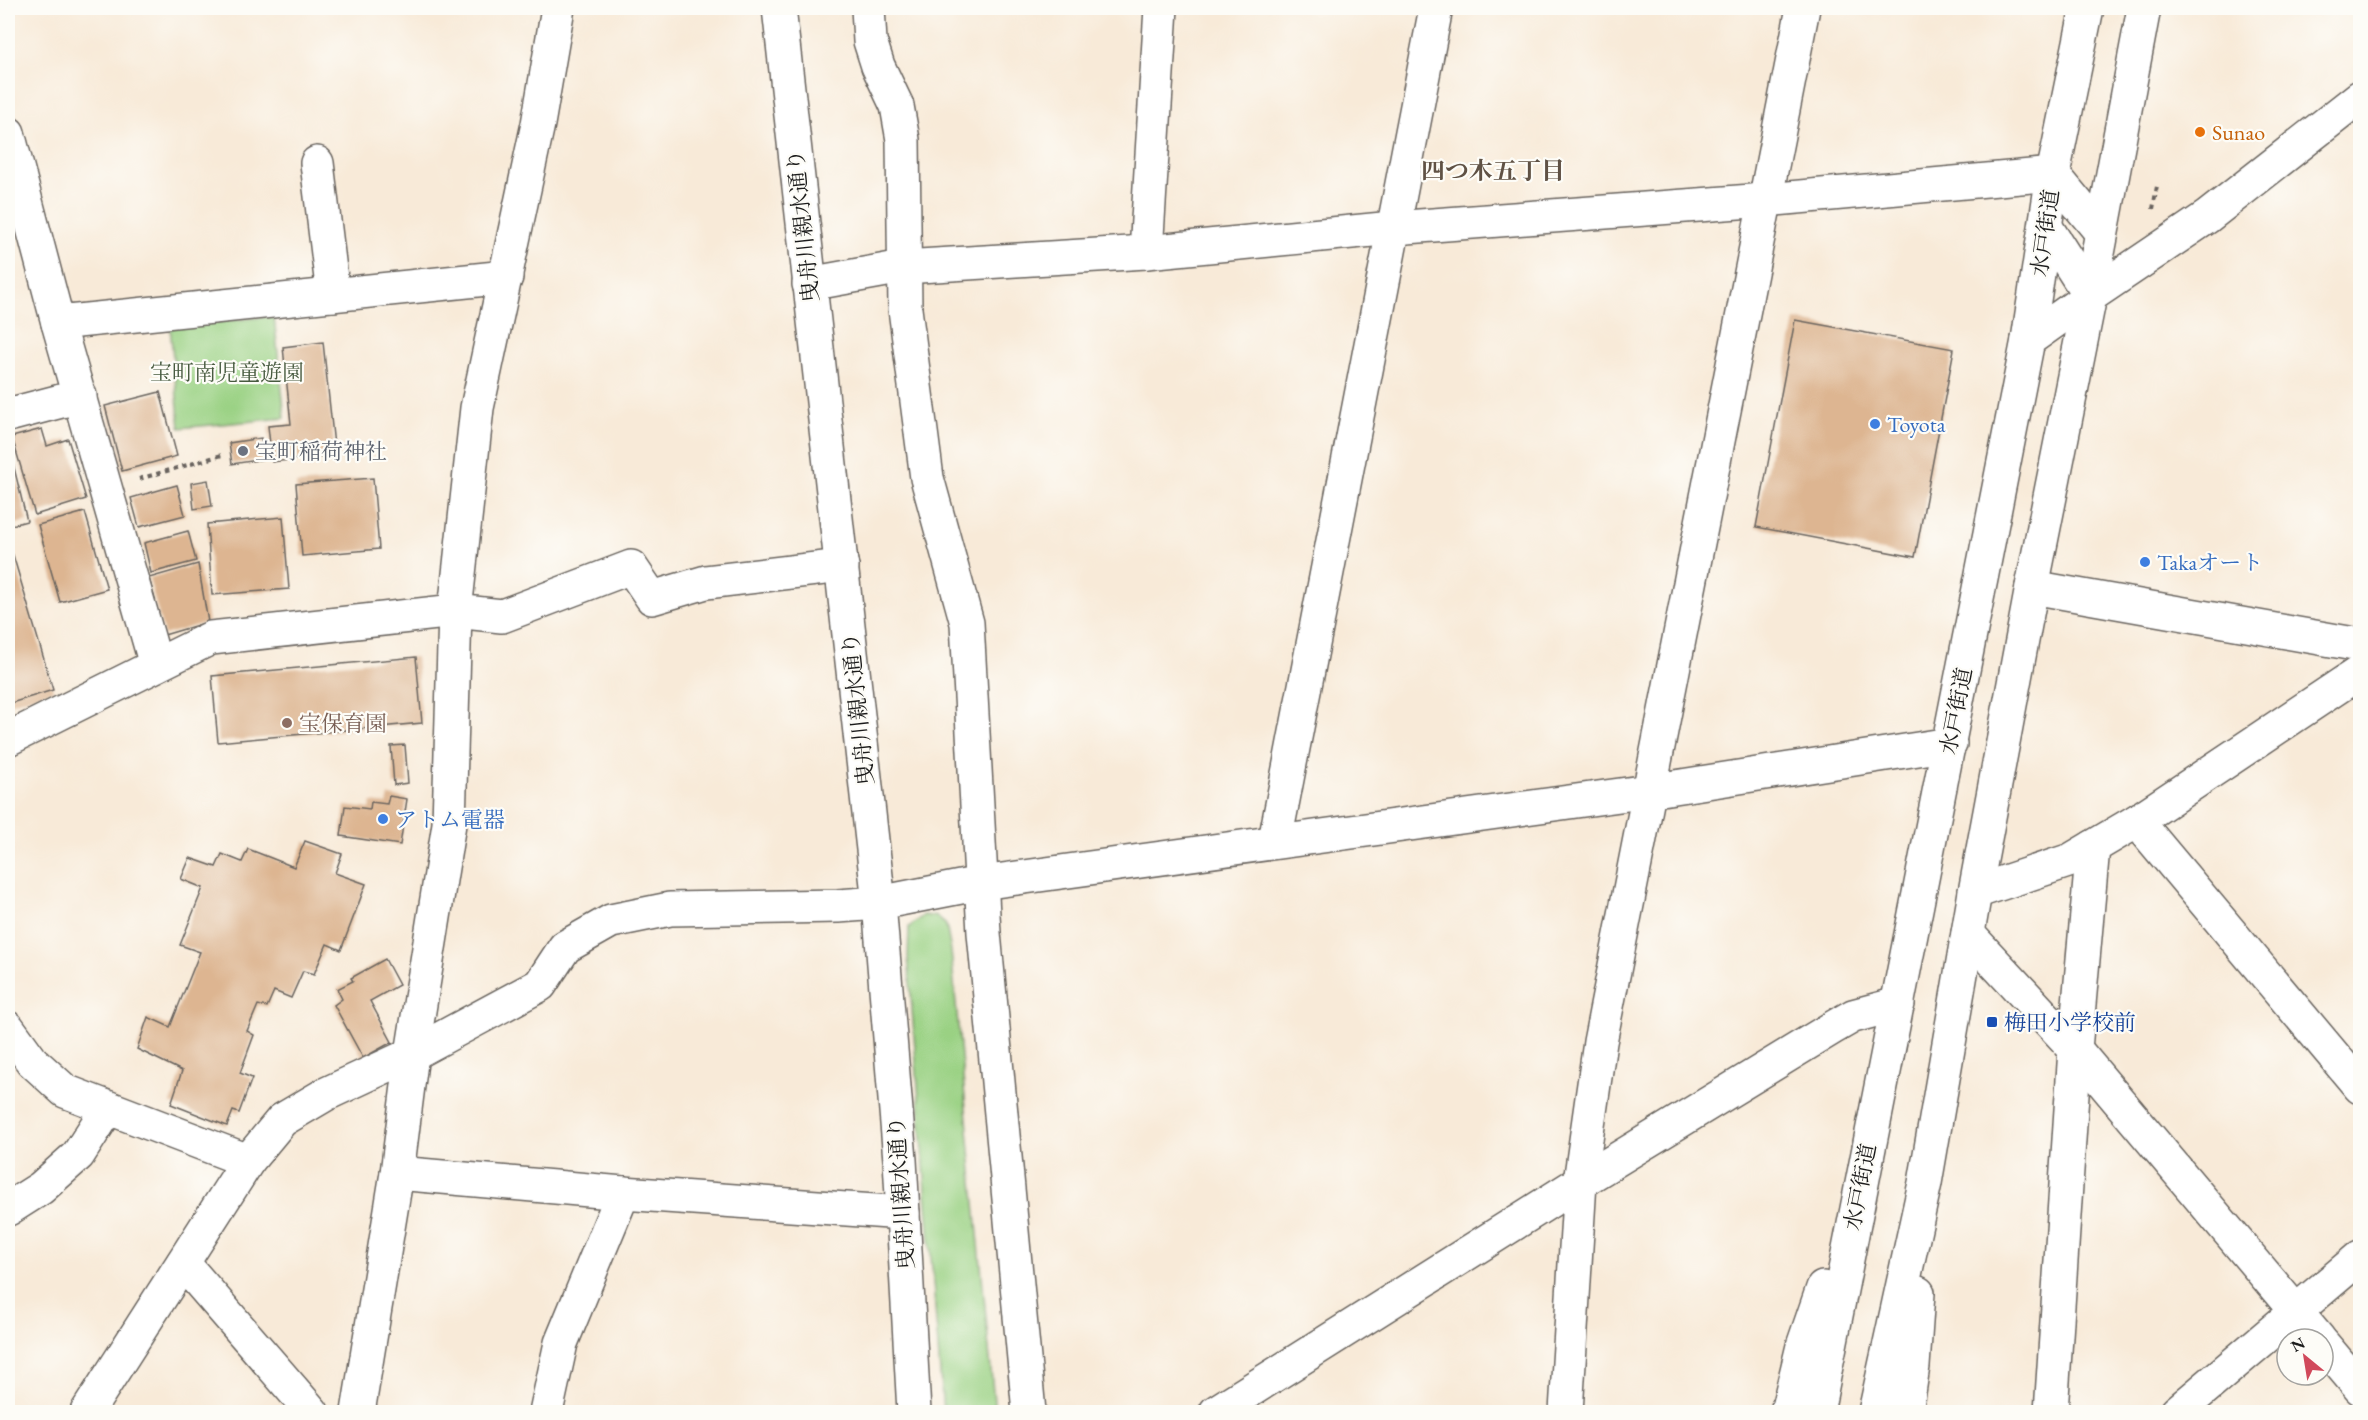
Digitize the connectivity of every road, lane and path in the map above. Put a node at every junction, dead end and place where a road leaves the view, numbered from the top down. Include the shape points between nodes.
1 (558, 8) edge
2 (779, 8) edge
3 (868, 8) edge
4 (1161, 8) edge
5 (1436, 8) edge
6 (1803, 8) edge
7 (2087, 8) edge
8 (2144, 8) edge
9 (2361, 97) edge
10 (8, 133) edge
11 (317, 163) dead end
12 (2054, 174) junction
13 (1765, 200) junction
14 (2046, 227) junction
15 (1393, 228) junction
16 (2101, 232) junction
17 (1146, 252) junction
18 (903, 267) junction
19 (506, 277) junction
20 (809, 284) junction
21 (333, 295) junction
22 (2090, 296) junction
23 (58, 323) junction
24 (2028, 340) junction
25 (80, 396) junction
26 (8, 415) edge
27 (222, 455) dead end
28 (107, 488) junction
29 (842, 566) junction
30 (2032, 587) junction
31 (455, 611) junction
32 (2361, 645) edge
33 (156, 665) junction
34 (2361, 672) edge
35 (8, 739) edge
36 (1950, 744) junction
37 (1648, 791) junction
38 (2137, 821) junction
39 (1275, 841) junction
40 (2093, 847) junction
41 (981, 883) junction
42 (1975, 892) junction
43 (879, 903) junction
44 (1968, 934) junction
45 (1898, 1004) junction
46 (8, 1028) edge
47 (2075, 1049) junction
48 (412, 1054) junction
49 (2361, 1087) edge
50 (108, 1108) junction
51 (248, 1161) junction
52 (397, 1173) junction
53 (1861, 1179) junction
54 (1580, 1182) junction
55 (1925, 1183) junction
56 (623, 1193) junction
57 (8, 1209) edge
58 (903, 1213) junction
59 (2361, 1257) edge
60 (183, 1263) junction
61 (2295, 1312) junction
62 (2308, 1327) edge
63 (2335, 1358) edge
64 (2361, 1388) edge
65 (87, 1413) edge
66 (312, 1413) edge
67 (358, 1413) edge
68 (546, 1413) edge
69 (914, 1413) edge
70 (1029, 1413) edge
71 (1216, 1413) edge
72 (1566, 1413) edge
73 (1787, 1413) edge
74 (1816, 1413) edge
75 (1875, 1413) edge
76 (1906, 1413) edge
77 (2051, 1413) edge
78 (2176, 1413) edge

1 - 19 main road
2 - 20 main road, 曳舟川親水通り
3 - 18 main road via 870,41 897,106 903,140
4 - 17 main road
5 - 15 main road
6 - 13 main road
7 - 12 main road, 水戸街道
8 - 16 main road
9 - 22 main road via 2207,217
10 - 23 main road
11 - 21 main road
12 - 13 main road
12 - 14 main road, 水戸街道
12 - 16 main road
13 - 15 main road
13 - 37 main road
14 - 22 main road
14 - 24 main road, 水戸街道
15 - 17 main road
15 - 39 main road
16 - 22 main road
17 - 18 main road
18 - 20 main road
18 - 41 main road via 927,478 966,623
19 - 21 main road
19 - 31 main road via 477,408
20 - 29 main road, 曳舟川親水通り
21 - 23 main road
22 - 24 main road
22 - 30 main road
23 - 25 main road
24 - 36 main road, 水戸街道
25 - 26 main road
25 - 28 main road
27 - 28 path
28 - 33 main road
29 - 31 main road via 706,582 652,598 631,567 502,616
29 - 43 main road, 曳舟川親水通り
30 - 32 main road
30 - 42 main road
31 - 33 main road via 211,638
31 - 48 main road via 449,824
33 - 35 main road
34 - 38 main road
36 - 37 main road
36 - 45 main road, 水戸街道
37 - 39 main road
37 - 54 main road via 1600,1042
38 - 40 main road
38 - 49 main road
39 - 41 main road
40 - 42 main road via 2071,860
40 - 47 main road
41 - 43 main road
41 - 70 main road
42 - 44 main road
43 - 48 main road via 670,909 611,921 565,947 540,985
43 - 58 main road, 曳舟川親水通り
44 - 47 main road
44 - 55 main road
45 - 53 main road, 水戸街道
45 - 54 main road via 1853,1016
46 - 50 main road via 32,1061 65,1091
47 - 61 main road
47 - 77 main road
48 - 51 main road via 326,1094 282,1120
48 - 52 main road
50 - 51 main road
50 - 57 main road via 78,1155 41,1188
51 - 60 main road
52 - 56 main road
52 - 67 main road
53 - 73 main road via 1803,1346
53 - 74 main road, 水戸街道
54 - 71 main road
54 - 72 main road
55 - 75 main road
55 - 76 main road via 1913,1366
56 - 58 main road
56 - 68 main road via 561,1343
58 - 69 main road, 曳舟川親水通り
59 - 61 main road
60 - 65 main road
60 - 66 main road
61 - 62 main road
61 - 78 main road
63 - 64 main road

